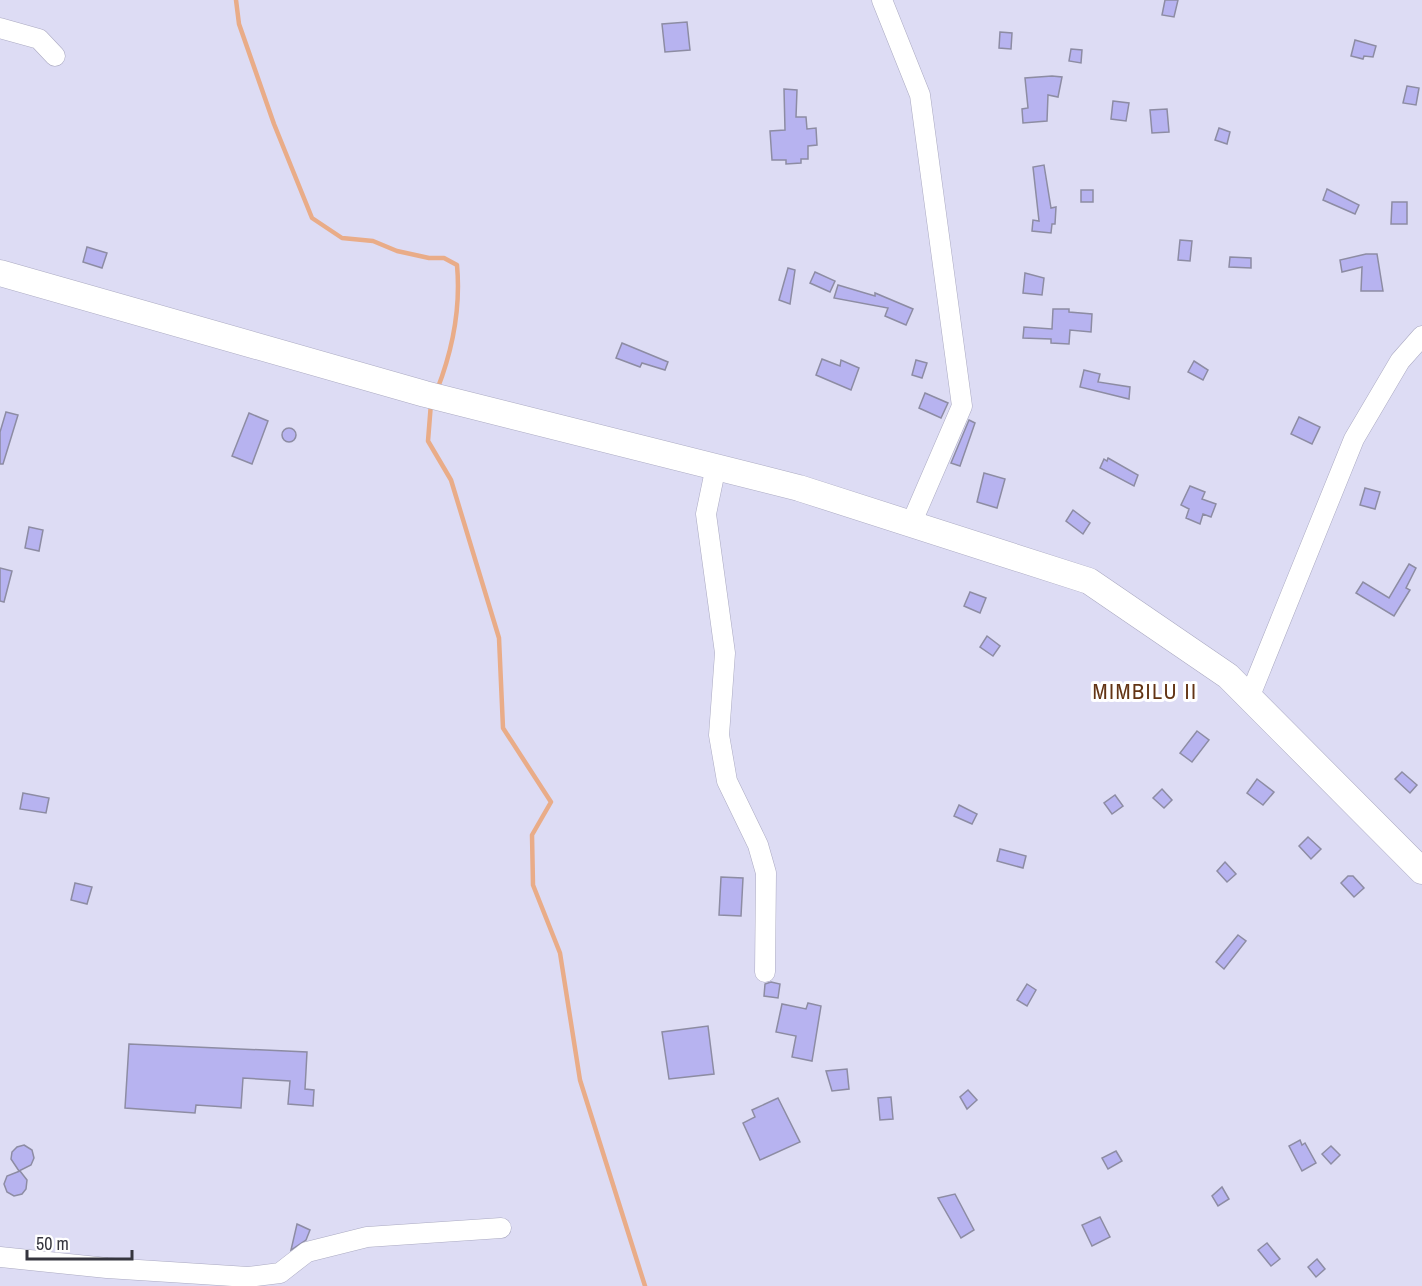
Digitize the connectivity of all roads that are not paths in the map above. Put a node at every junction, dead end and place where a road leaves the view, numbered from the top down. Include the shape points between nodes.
1 (882, 0) edge
2 (0, 28) edge
3 (55, 56) dead end
4 (0, 273) edge
5 (1422, 336) edge
6 (716, 466) junction
7 (910, 524) junction
8 (1249, 698) junction
9 (1422, 871) edge
10 (765, 972) dead end
11 (501, 1228) dead end
12 (0, 1257) edge

1 - 7 street via 920,95 962,406
2 - 3 street via 39,39
4 - 6 main road via 434,396
5 - 8 street via 1401,361 1354,439
6 - 7 main road
6 - 10 street via 706,514 725,653 719,735 727,781 758,845 766,873
7 - 8 main road via 1089,580 1228,676
8 - 9 main road
11 - 12 street via 367,1237 307,1252 280,1273 248,1277

